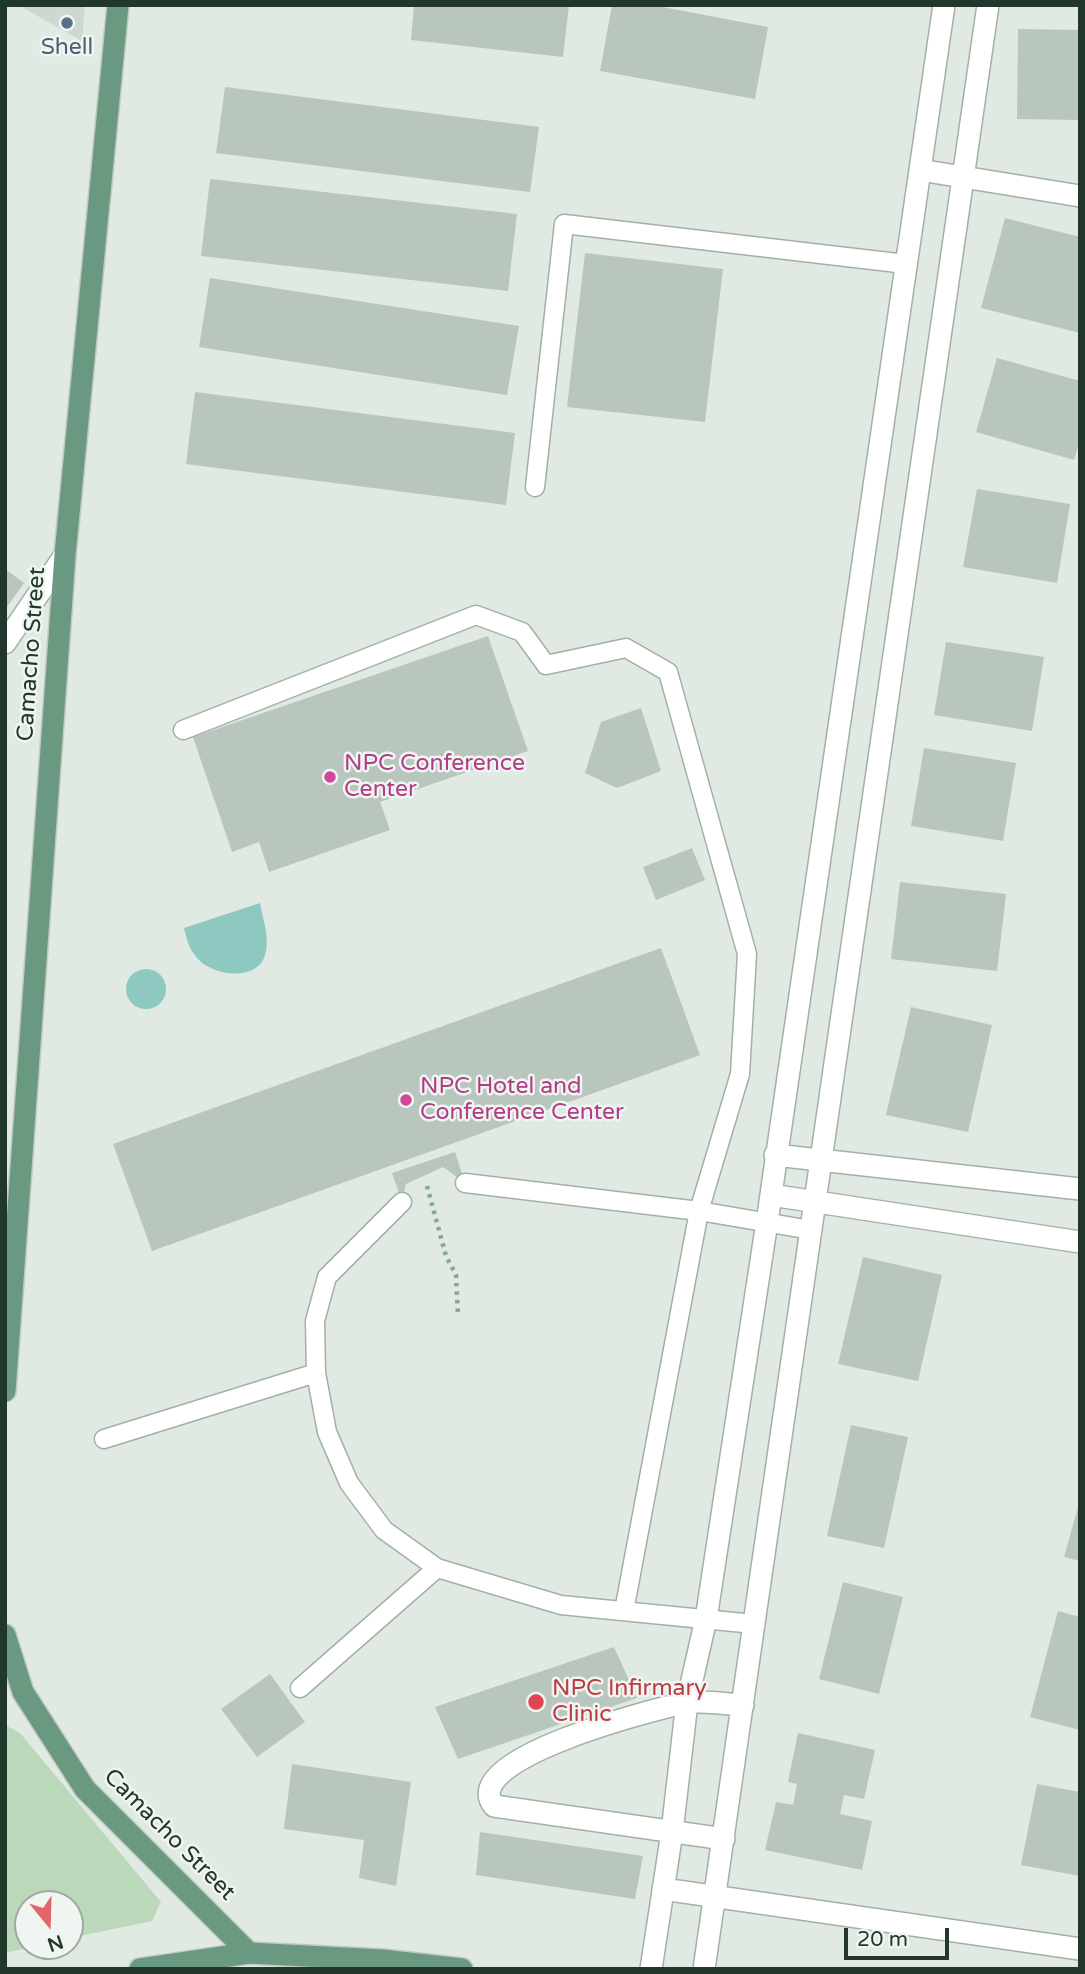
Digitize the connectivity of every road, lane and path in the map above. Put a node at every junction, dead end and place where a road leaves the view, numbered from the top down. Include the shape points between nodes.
1 (118, 5) edge
2 (944, 5) edge
3 (988, 5) edge
4 (920, 170) junction
5 (963, 177) junction
6 (1080, 196) edge
7 (906, 264) junction
8 (535, 487) dead end
9 (65, 555) junction
10 (5, 643) edge
11 (183, 730) dead end
12 (775, 1155) junction
13 (821, 1161) junction
14 (465, 1183) dead end
15 (427, 1186) dead end
16 (1080, 1189) edge
17 (771, 1195) junction
18 (402, 1202) dead end
19 (816, 1202) junction
20 (699, 1211) junction
21 (767, 1222) junction
22 (811, 1230) junction
23 (1080, 1242) edge
24 (458, 1316) dead end
25 (316, 1373) junction
26 (5, 1391) edge
27 (104, 1439) dead end
28 (437, 1568) junction
29 (624, 1611) junction
30 (706, 1619) junction
31 (754, 1625) junction
32 (5, 1634) edge
33 (300, 1688) dead end
34 (688, 1702) junction
35 (743, 1705) junction
36 (673, 1832) junction
37 (724, 1839) junction
38 (663, 1889) junction
39 (715, 1896) junction
40 (1080, 1949) edge
41 (249, 1953) junction
42 (359, 1965) edge
43 (140, 1969) edge
44 (462, 1969) edge
45 (651, 1969) edge
46 (704, 1969) edge

1 - 9 main road, Camacho Street
2 - 4 street
3 - 5 street
4 - 5 street
4 - 7 street
5 - 6 street
5 - 13 street
7 - 8 lane via 564,224
7 - 12 street
9 - 10 street
9 - 26 main road, Camacho Street
11 - 20 lane via 476,615 522,632 546,665 626,649 668,672 747,954 740,1074
12 - 13 street
12 - 17 street
13 - 16 street
13 - 19 street
14 - 20 lane
15 - 24 path via 446,1256 456,1275
17 - 19 street
17 - 21 street
18 - 25 lane via 327,1277 315,1321
19 - 22 street
19 - 23 street
20 - 21 lane
20 - 29 lane
21 - 22 lane
21 - 30 street
22 - 31 street
25 - 27 lane
25 - 28 lane via 327,1432 349,1483 384,1530
28 - 29 lane via 562,1605
28 - 33 lane
29 - 30 lane
30 - 31 lane
30 - 34 street
31 - 35 street
32 - 41 main road, Camacho Street via 23,1692 85,1789
34 - 35 street
34 - 36 street
34 - 36 street via 616,1721 529,1753 505,1768 489,1791 494,1806
35 - 37 street
36 - 37 street
36 - 38 street
37 - 39 street
38 - 39 street
38 - 45 street
39 - 40 street
39 - 46 street
41 - 42 main road
41 - 43 main road
42 - 44 main road

